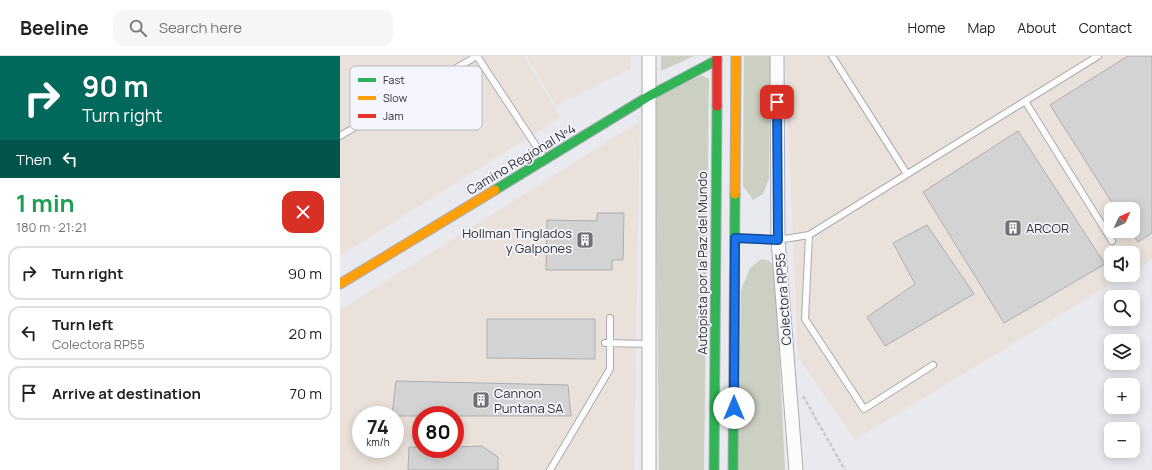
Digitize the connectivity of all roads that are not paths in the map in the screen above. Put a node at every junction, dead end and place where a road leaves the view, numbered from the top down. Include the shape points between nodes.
1 (649, 56) edge
2 (736, 56) edge
3 (777, 56) edge
4 (832, 56) edge
5 (1098, 56) edge
6 (717, 58) edge
7 (460, 66) edge
8 (649, 96) junction
9 (1025, 101) junction
10 (350, 130) edge
11 (340, 136) edge
12 (544, 159) junction
13 (907, 174) junction
14 (809, 235) junction
15 (735, 238) junction
16 (778, 240) junction
17 (1112, 241) dead end
18 (340, 284) edge
19 (610, 318) dead end
20 (607, 343) junction
21 (649, 344) junction
22 (933, 365) dead end
23 (550, 470) edge
24 (648, 470) edge
25 (714, 470) edge
26 (733, 470) edge
27 (796, 470) edge

1 - 8 street
2 - 15 main road
3 - 16 street, Colectora RP55
4 - 13 lane
5 - 9 lane
6 - 8 main road, Camino Regional Nº4
6 - 25 main road, Autopista por la Paz del Mundo
7 - 12 lane via 477,56
8 - 12 main road, Camino Regional Nº4
8 - 21 street
9 - 13 lane
9 - 17 lane
10 - 11 lane
12 - 18 main road, Camino Regional Nº4
13 - 14 lane
14 - 16 lane
14 - 22 lane via 805,319 864,409
15 - 16 lane
15 - 26 main road
16 - 27 street, Colectora RP55
19 - 20 lane
20 - 21 lane
20 - 23 lane via 610,369
21 - 24 street

